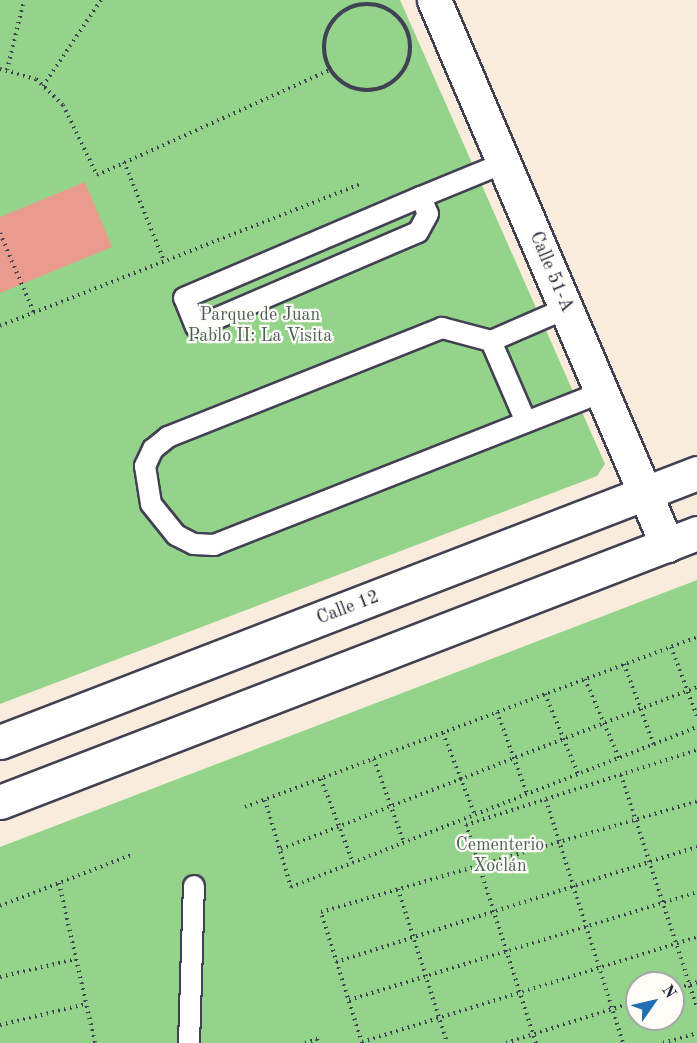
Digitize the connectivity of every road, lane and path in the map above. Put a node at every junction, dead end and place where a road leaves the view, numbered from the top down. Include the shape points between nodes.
1 (24, 0) edge
2 (101, 0) edge
3 (434, 0) edge
4 (0, 69) edge
5 (7, 70) junction
6 (330, 70) junction
7 (43, 86) junction
8 (124, 162) junction
9 (504, 163) junction
10 (421, 197) junction
11 (271, 219) dead end
12 (0, 232) edge
13 (164, 261) junction
14 (567, 308) junction
15 (33, 313) junction
16 (0, 326) edge
17 (491, 341) junction
18 (602, 392) junction
19 (526, 422) junction
20 (697, 473) edge
21 (646, 493) junction
22 (682, 539) edge
23 (697, 637) edge
24 (671, 647) junction
25 (624, 664) junction
26 (585, 679) junction
27 (697, 687) edge
28 (687, 691) junction
29 (544, 694) junction
30 (640, 709) junction
31 (497, 712) junction
32 (697, 716) edge
33 (604, 723) junction
34 (697, 727) edge
35 (443, 733) junction
36 (564, 739) junction
37 (0, 742) edge
38 (654, 745) junction
39 (697, 750) edge
40 (514, 758) junction
41 (619, 758) junction
42 (374, 759) junction
43 (578, 774) junction
44 (621, 774) junction
45 (321, 779) junction
46 (461, 779) junction
47 (527, 794) junction
48 (265, 800) junction
49 (546, 800) junction
50 (697, 801) edge
51 (0, 802) edge
52 (245, 807) dead end
53 (391, 807) junction
54 (475, 815) junction
55 (636, 819) junction
56 (339, 827) junction
57 (560, 842) junction
58 (404, 843) junction
59 (697, 847) edge
60 (280, 849) junction
61 (130, 855) dead end
62 (650, 862) junction
63 (353, 863) junction
64 (478, 866) junction
65 (59, 883) junction
66 (194, 886) dead end
67 (574, 886) junction
68 (398, 889) junction
69 (697, 892) edge
70 (663, 903) junction
71 (0, 906) edge
72 (494, 912) junction
73 (586, 926) junction
74 (414, 936) junction
75 (697, 937) edge
76 (676, 943) junction
77 (506, 951) junction
78 (76, 959) junction
79 (336, 962) junction
80 (599, 968) junction
81 (426, 976) junction
82 (0, 977) edge
83 (697, 982) edge
84 (690, 985) junction
85 (685, 986) edge
86 (519, 992) junction
87 (349, 1000) junction
88 (86, 1004) junction
89 (625, 1005) edge
90 (697, 1007) edge
91 (612, 1009) junction
92 (439, 1018) junction
93 (0, 1025) edge
94 (697, 1033) edge
95 (533, 1034) junction
96 (362, 1042) edge
97 (95, 1043) edge
98 (189, 1043) edge
99 (305, 1043) edge
100 (318, 1043) edge
101 (447, 1043) edge
102 (506, 1043) edge
103 (536, 1043) edge
104 (622, 1043) edge
105 (663, 1043) edge

1 - 5 path
2 - 7 path
3 - 9 street, Calle 51-A
4 - 5 path
5 - 7 path via 36,79
6 - 6 path via 325,57 327,30 346,9 374,4 387,9 406,29 409,57 393,82 366,91 340,81
6 - 8 path
7 - 8 path via 63,105 97,175
8 - 13 path
9 - 10 lane
9 - 14 street, Calle 51-A
10 - 10 lane via 184,298 196,327 418,232 428,214
11 - 13 path
12 - 15 path
13 - 15 path
14 - 17 lane
14 - 18 street, Calle 51-A
15 - 16 path
17 - 19 lane
17 - 19 lane via 442,328 168,437 153,449 146,466 151,504 176,535 194,544 214,545
18 - 19 lane
18 - 21 street, Calle 51-A
20 - 21 street, Calle 12
21 - 22 street, Calle 51-A
21 - 37 street, Calle 12
22 - 51 street
23 - 24 path
24 - 25 path
24 - 28 path
25 - 26 path
25 - 30 path
26 - 29 path
26 - 33 path
27 - 28 path
28 - 30 path
28 - 32 path
29 - 31 path
29 - 36 path
30 - 33 path
30 - 38 path
31 - 35 path
31 - 40 path
33 - 36 path
33 - 41 path
34 - 38 path
35 - 42 path
35 - 46 path
36 - 40 path
36 - 43 path
38 - 41 path
39 - 44 path
40 - 46 path
40 - 47 path
41 - 43 path
42 - 45 path
42 - 53 path
43 - 47 path
44 - 49 path
44 - 55 path
45 - 48 path
45 - 56 path
46 - 53 path
46 - 54 path
47 - 54 path
48 - 52 path
48 - 60 path
49 - 57 path
49 - 64 path via 466,825
50 - 55 path
53 - 56 path
53 - 58 path
54 - 58 path
55 - 57 path
55 - 62 path
56 - 60 path
56 - 63 path
57 - 64 path
57 - 67 path
58 - 63 path
59 - 62 path
60 - 63 path via 291,887
61 - 65 path
62 - 67 path
62 - 70 path
64 - 68 path
64 - 72 path
65 - 71 path
65 - 78 path
66 - 98 lane
67 - 72 path
67 - 73 path
68 - 74 path
68 - 79 path via 321,912
69 - 70 path
70 - 73 path
70 - 76 path
72 - 74 path
72 - 77 path
73 - 77 path
73 - 80 path
74 - 79 path
74 - 81 path
75 - 76 path
76 - 80 path
76 - 84 path
77 - 81 path
77 - 86 path
78 - 82 path
78 - 88 path
79 - 87 path
80 - 86 path
80 - 91 path
81 - 87 path
81 - 92 path
83 - 84 path
84 - 85 path
84 - 90 path
86 - 92 path
86 - 95 path
87 - 96 path
88 - 93 path
88 - 97 path
89 - 91 path
91 - 95 path
91 - 104 path
92 - 96 path
92 - 101 path
94 - 105 path
95 - 102 path
95 - 103 path
99 - 100 path via 317,1039

